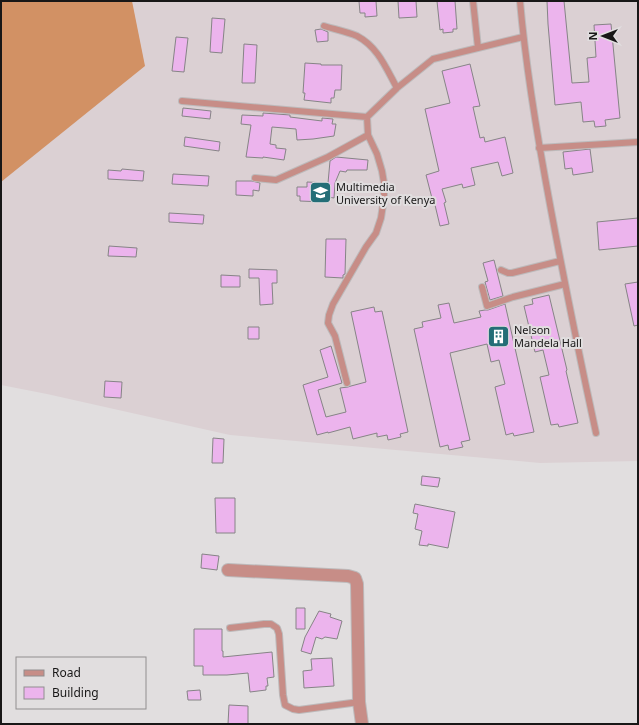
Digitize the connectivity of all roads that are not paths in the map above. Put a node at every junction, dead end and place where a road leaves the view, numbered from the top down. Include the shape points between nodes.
1 (473, 1) edge
2 (520, 1) edge
3 (324, 26) dead end
4 (523, 37) junction
5 (478, 48) junction
6 (397, 88) junction
7 (182, 101) dead end
8 (367, 117) junction
9 (368, 135) junction
10 (638, 142) edge
11 (540, 148) junction
12 (255, 178) dead end
13 (560, 261) junction
14 (501, 270) dead end
15 (565, 284) junction
16 (482, 287) dead end
17 (347, 383) dead end
18 (596, 433) dead end
19 (228, 570) dead end
20 (230, 628) dead end
21 (358, 702) junction
22 (362, 724) edge

1 - 5 lane
2 - 4 lane
3 - 6 lane via 357,36 368,44 378,53
4 - 5 lane
4 - 11 lane
5 - 6 lane via 433,59
6 - 8 lane
7 - 8 lane
8 - 9 lane
9 - 12 lane via 276,180
9 - 17 lane via 377,154 384,183 381,218 376,233 333,304 328,323 335,336
10 - 11 lane
11 - 13 lane
13 - 14 lane via 512,273
13 - 15 lane
15 - 16 lane via 487,306
15 - 18 lane
19 - 21 street via 356,578
20 - 21 lane via 271,624 277,628 283,695 286,705 292,709
21 - 22 street

